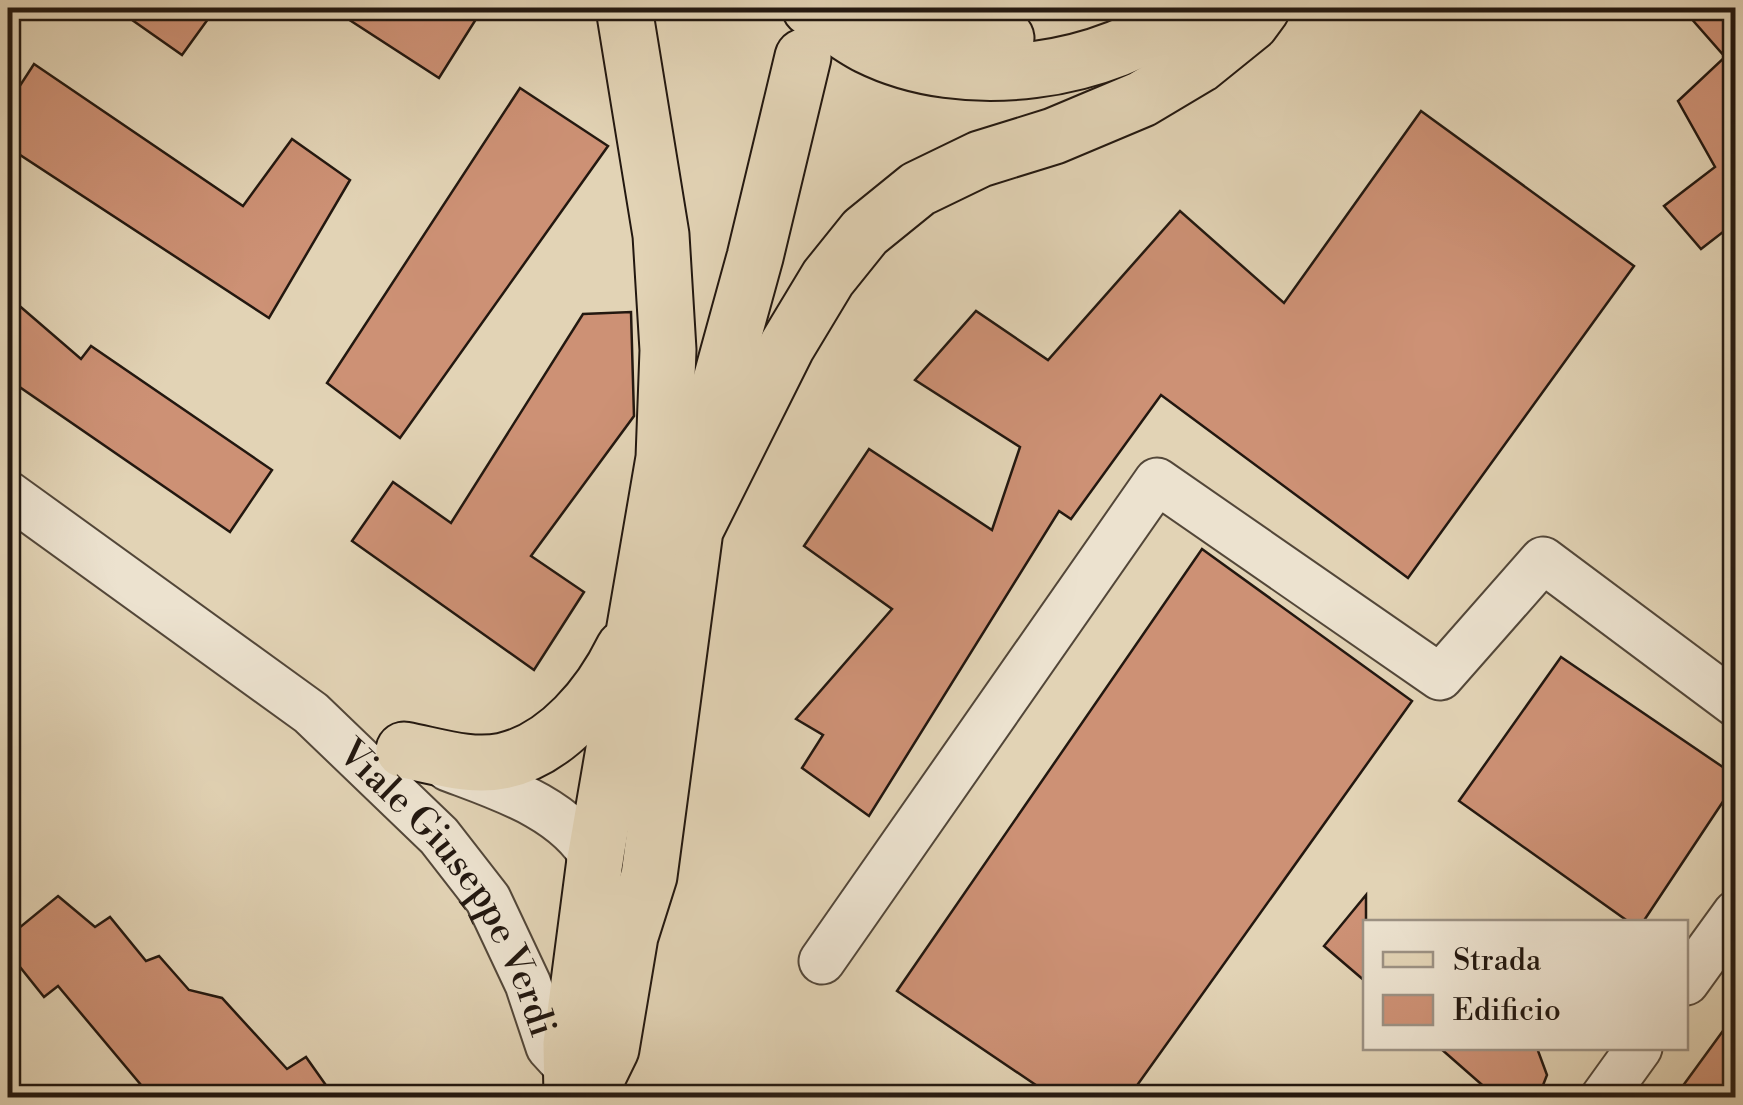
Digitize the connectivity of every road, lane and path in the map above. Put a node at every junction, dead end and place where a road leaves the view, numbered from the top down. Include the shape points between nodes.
1 (624, 8) edge
2 (891, 8) edge
3 (1129, 8) edge
4 (1190, 8) edge
5 (1262, 8) edge
6 (806, 32) edge
7 (8, 494) edge
8 (695, 530) junction
9 (639, 612) junction
10 (1736, 704) edge
11 (311, 713) junction
12 (404, 750) junction
13 (595, 860) junction
14 (1736, 913) edge
15 (630, 936) junction
16 (822, 961) dead end
17 (1688, 979) edge
18 (1637, 1050) edge
19 (577, 1089) edge
20 (1603, 1098) edge

1 - 9 main road via 662,236 668,350 664,458
2 - 3 main road via 990,40 1050,35
4 - 6 main road via 1074,64 1018,72 916,63
5 - 8 main road via 1198,65 1142,99 980,159 918,189 865,232 787,346
6 - 8 main road via 704,442
7 - 11 street, Viale Giuseppe Verdi
8 - 15 main road via 649,876
9 - 12 main road via 600,691 552,738 502,761 466,762
9 - 13 main road
10 - 16 street via 1543,560 1440,677 1158,481
11 - 12 street, Viale Giuseppe Verdi
11 - 19 street, Viale Giuseppe Verdi via 439,836 488,899 549,1046
12 - 13 street, Viale Giuseppe Verdi via 520,796 580,834
13 - 15 main road
13 - 19 main road via 571,1044
14 - 17 street
15 - 19 main road via 611,1049
18 - 20 street

